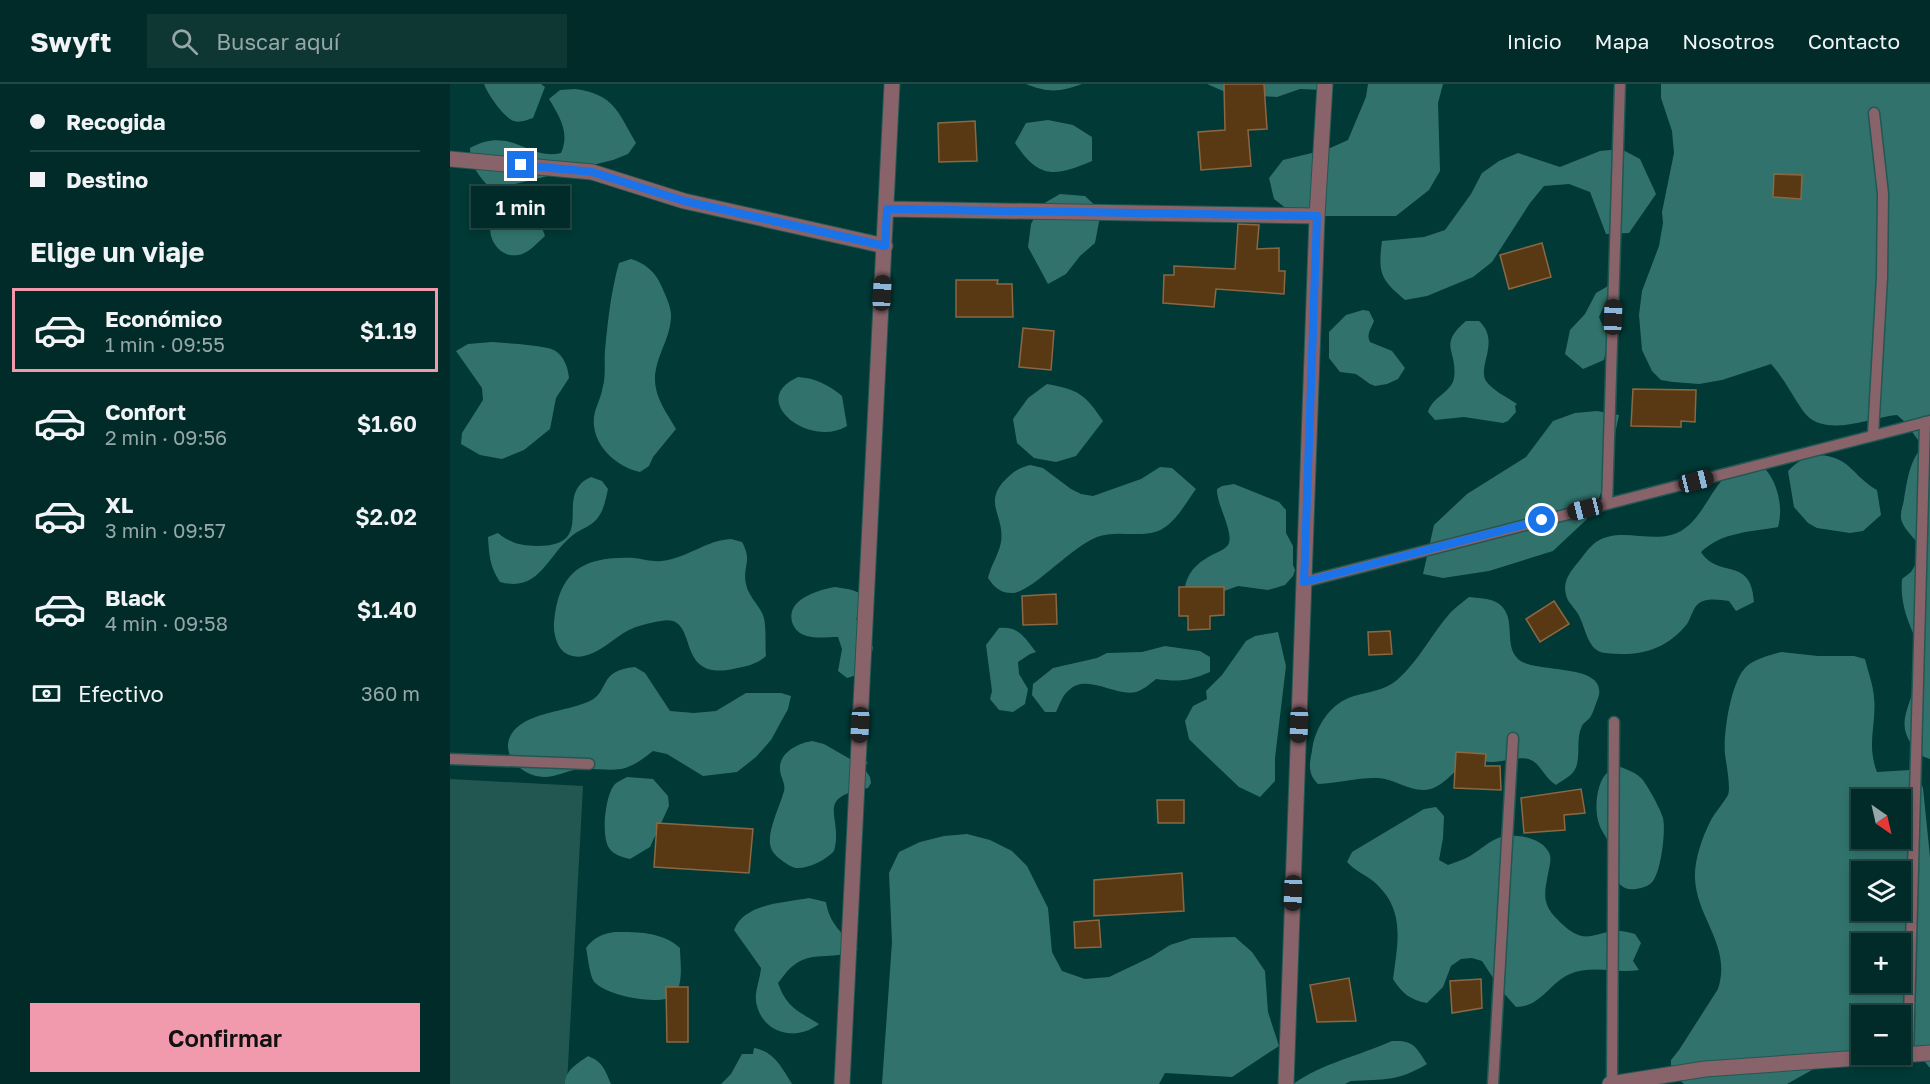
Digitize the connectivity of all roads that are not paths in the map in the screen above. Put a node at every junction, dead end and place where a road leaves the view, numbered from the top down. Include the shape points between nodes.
1 (892, 84) edge
2 (1325, 84) edge
3 (1620, 84) edge
4 (1874, 113) dead end
5 (450, 159) edge
6 (887, 209) junction
7 (1317, 216) junction
8 (885, 246) junction
9 (1928, 421) edge
10 (1873, 435) junction
11 (1607, 504) junction
12 (1304, 582) junction
13 (1614, 722) dead end
14 (1513, 738) dead end
15 (450, 759) edge
16 (589, 764) dead end
17 (1910, 1005) edge
18 (1930, 1053) edge
19 (1911, 1054) edge
20 (1851, 1058) edge
21 (842, 1084) edge
22 (1286, 1084) edge
23 (1493, 1084) edge
24 (1611, 1084) edge

1 - 6 street
2 - 7 street
3 - 11 lane
4 - 10 lane via 1883,194
5 - 8 street via 592,172 684,201
6 - 7 street
6 - 8 street
7 - 12 street
8 - 21 street
9 - 10 lane
9 - 17 lane
10 - 11 lane
11 - 12 lane
12 - 22 street
13 - 24 lane
14 - 23 lane
15 - 16 lane
18 - 19 street
20 - 24 street via 1705,1068

